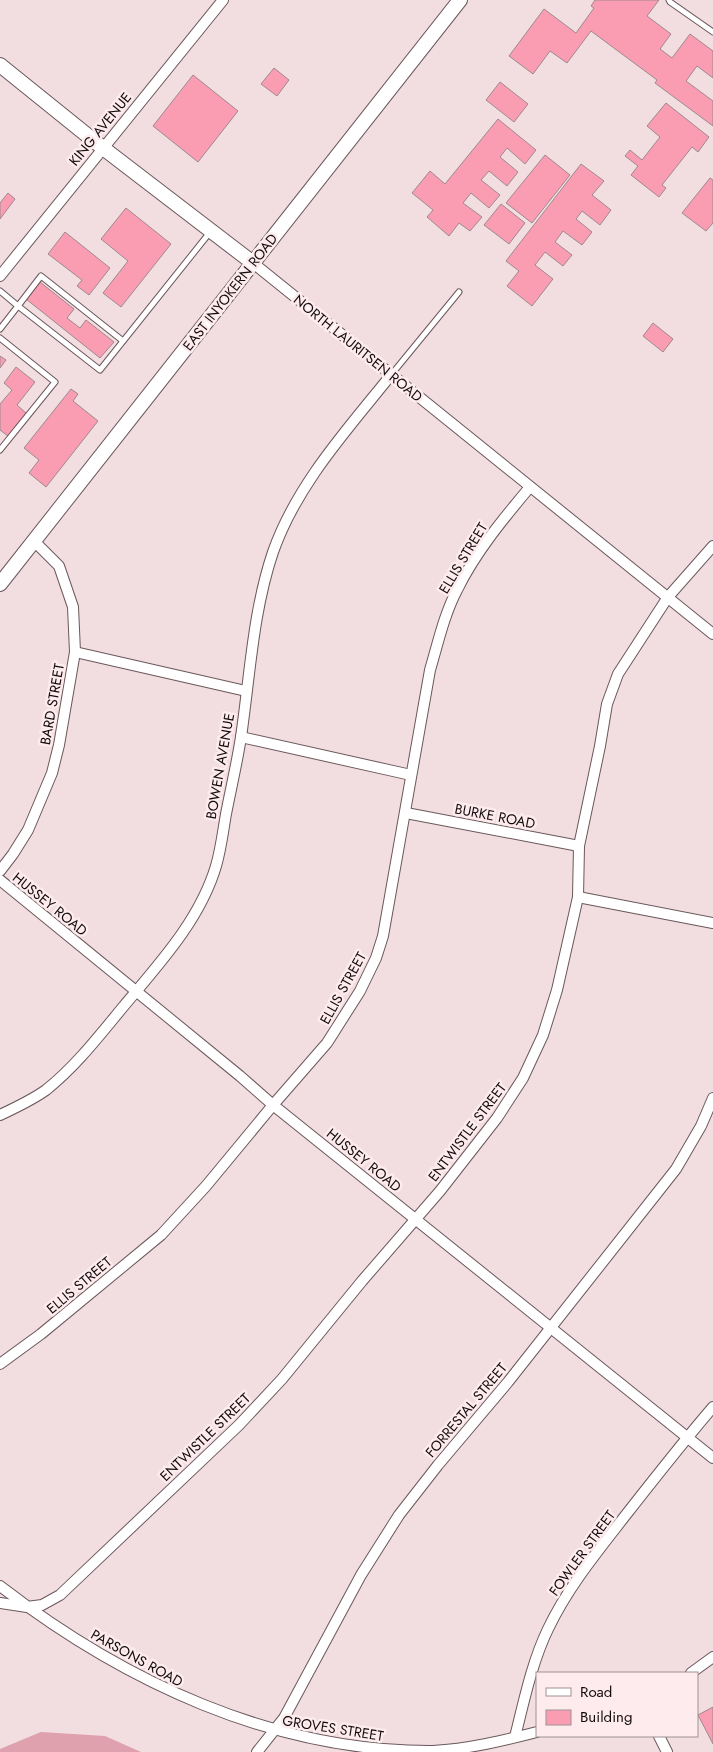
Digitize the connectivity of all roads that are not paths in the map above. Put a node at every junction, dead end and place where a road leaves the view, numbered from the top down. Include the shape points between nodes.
1 (223, 0) edge
2 (460, 0) edge
3 (669, 0) edge
4 (713, 32) edge
5 (0, 65) edge
6 (103, 148) junction
7 (211, 231) junction
8 (253, 263) junction
9 (0, 276) edge
10 (0, 291) edge
11 (459, 292) dead end
12 (18, 306) junction
13 (0, 329) edge
14 (0, 338) edge
15 (123, 341) junction
16 (391, 374) junction
17 (0, 450) edge
18 (530, 487) junction
19 (34, 541) junction
20 (713, 546) edge
21 (0, 584) edge
22 (668, 597) junction
23 (713, 634) edge
24 (75, 652) junction
25 (246, 690) junction
26 (241, 737) junction
27 (411, 776) junction
28 (406, 813) junction
29 (579, 846) junction
30 (0, 870) edge
31 (0, 880) edge
32 (578, 898) junction
33 (713, 923) edge
34 (136, 992) junction
35 (713, 1098) edge
36 (273, 1105) junction
37 (0, 1116) edge
38 (416, 1220) junction
39 (551, 1327) junction
40 (0, 1364) edge
41 (713, 1407) edge
42 (686, 1438) junction
43 (713, 1458) edge
44 (0, 1586) edge
45 (0, 1603) edge
46 (27, 1607) junction
47 (713, 1657) edge
48 (692, 1672) edge
49 (274, 1732) junction
50 (536, 1732) edge
51 (660, 1737) edge
52 (515, 1738) junction
53 (455, 1751) edge
54 (257, 1752) edge
55 (667, 1752) edge

1 - 6 street, KING AVENUE
2 - 8 street, EAST INYOKERN ROAD
3 - 4 lane
5 - 6 street, NORTH LAURITSEN ROAD
6 - 7 street, NORTH LAURITSEN ROAD
6 - 9 street, KING AVENUE
7 - 8 street, NORTH LAURITSEN ROAD
7 - 15 lane
8 - 16 street, NORTH LAURITSEN ROAD
8 - 19 street, EAST INYOKERN ROAD
10 - 12 lane
11 - 16 lane
12 - 13 lane
12 - 15 lane via 100,370
12 - 15 lane via 41,276
14 - 17 lane via 55,382
16 - 18 street, NORTH LAURITSEN ROAD
16 - 25 street, BOWEN AVENUE via 311,477 289,514 273,552 261,599
18 - 22 street, NORTH LAURITSEN ROAD
18 - 27 street, ELLIS STREET via 500,523 457,590 430,670
19 - 21 street, EAST INYOKERN ROAD
19 - 24 street, BARD STREET via 59,566 73,607
20 - 22 street, ENTWISTLE STREET
22 - 23 street, NORTH LAURITSEN ROAD
22 - 29 street, ENTWISTLE STREET via 618,674 607,704
24 - 25 street
24 - 30 street, BARD STREET via 52,773 28,830
25 - 26 street, BOWEN AVENUE
26 - 27 street
26 - 34 street, BOWEN AVENUE via 216,866 188,924
27 - 28 street, ELLIS STREET
28 - 29 street, BURKE ROAD
28 - 36 street, ELLIS STREET via 376,958 327,1043
29 - 32 street, ENTWISTLE STREET
31 - 34 street, HUSSEY ROAD
32 - 33 street
32 - 38 street, ENTWISTLE STREET via 557,990 543,1035 523,1078 497,1118
34 - 36 street, HUSSEY ROAD
34 - 37 street, BOWEN AVENUE via 68,1071 44,1091
35 - 39 street, FORRESTAL STREET via 676,1168
36 - 38 street, HUSSEY ROAD
36 - 40 street, ELLIS STREET via 161,1235
38 - 39 street, HUSSEY ROAD
38 - 46 street, ENTWISTLE STREET via 282,1380 239,1425 60,1595 42,1605
39 - 42 street, HUSSEY ROAD
39 - 49 street, FORRESTAL STREET via 399,1515 360,1575
41 - 42 street, FOWLER STREET
42 - 43 street, HUSSEY ROAD
42 - 52 street, FOWLER STREET via 569,1591 548,1629 536,1660
44 - 46 street, PARSONS ROAD
45 - 46 street
46 - 49 street, PARSONS ROAD via 129,1672 176,1696
47 - 48 street
49 - 53 street, GROVES STREET via 344,1747
49 - 54 street, FORRESTAL STREET
50 - 52 street, GROVES STREET
51 - 55 street
52 - 53 street, GROVES STREET

